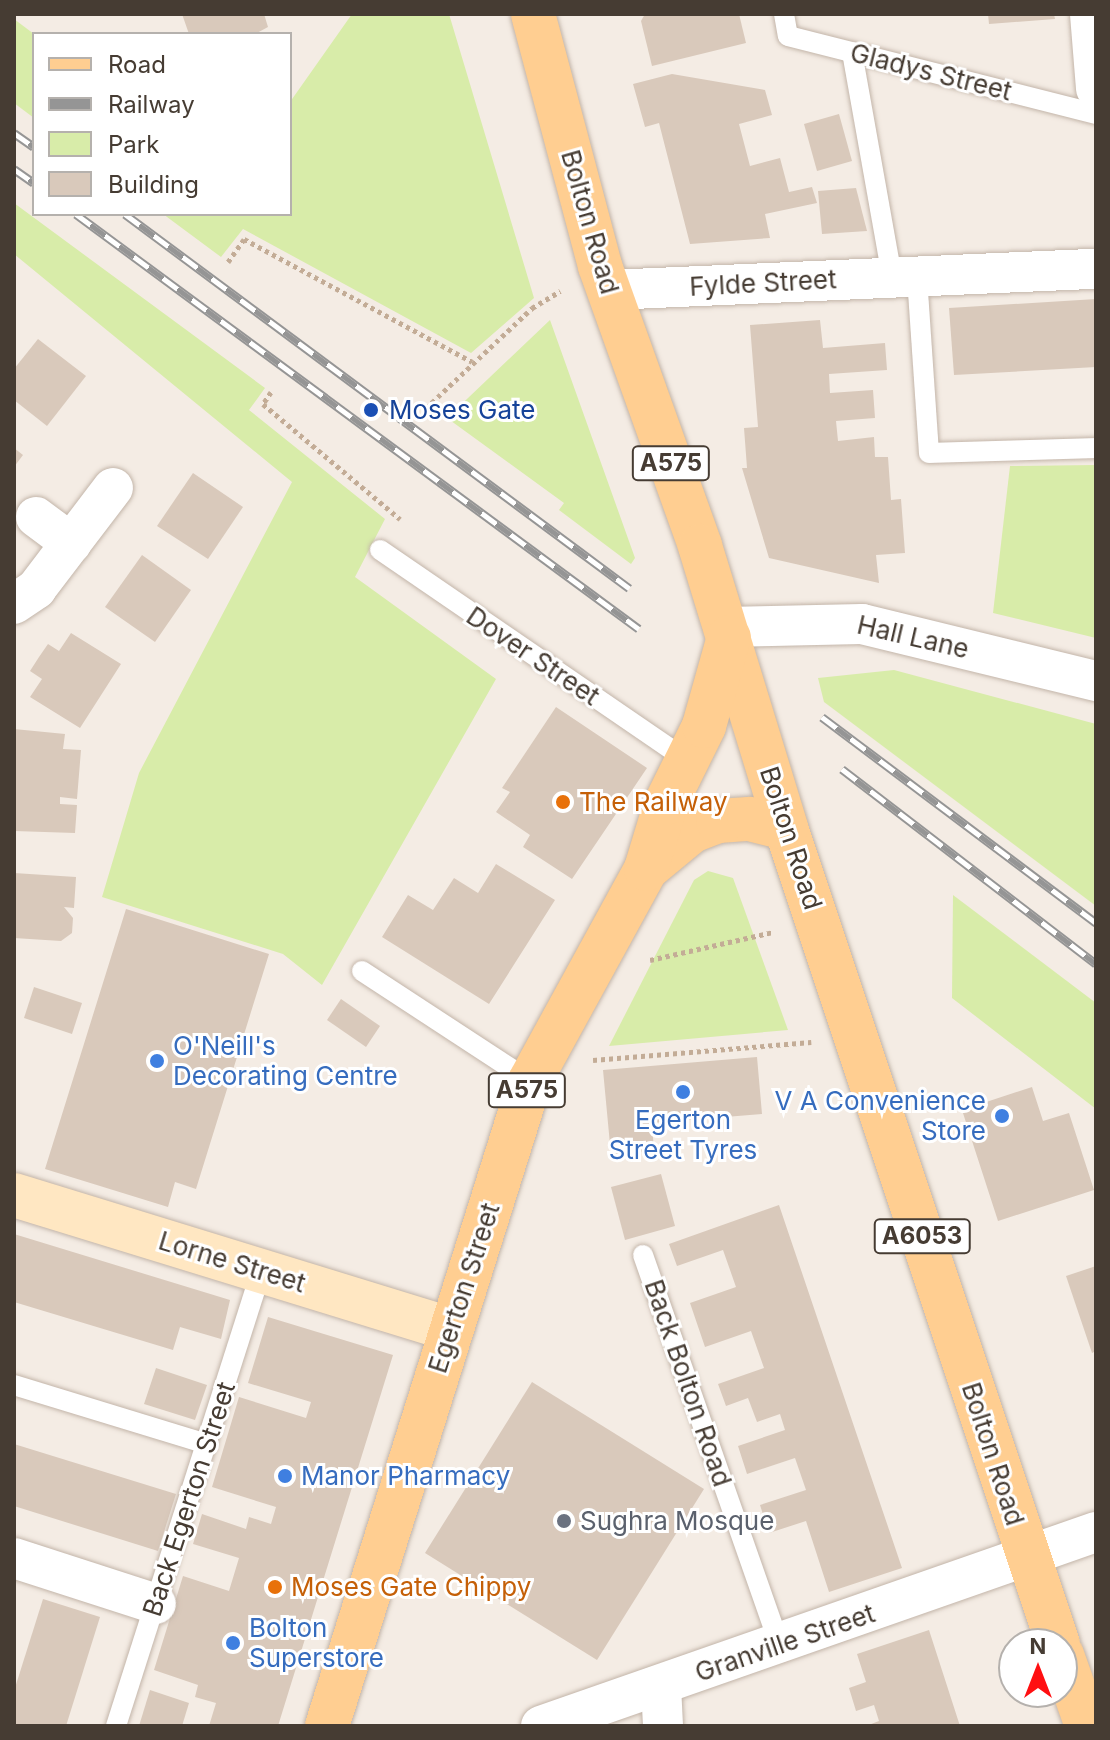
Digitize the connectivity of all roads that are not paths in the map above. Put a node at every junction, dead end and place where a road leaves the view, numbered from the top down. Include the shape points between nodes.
1 (784, 14) edge
2 (1090, 14) edge
3 (533, 19) edge
4 (852, 52) junction
5 (1096, 89) edge
6 (1096, 114) edge
7 (1096, 269) edge
8 (904, 277) junction
9 (605, 278) junction
10 (1096, 448) edge
11 (113, 488) dead end
12 (36, 517) dead end
13 (71, 543) junction
14 (380, 550) dead end
15 (14, 604) edge
16 (728, 632) junction
17 (1096, 681) edge
18 (687, 760) junction
19 (786, 828) junction
20 (646, 869) junction
21 (362, 971) dead end
22 (533, 1073) junction
23 (14, 1195) edge
24 (643, 1255) dead end
25 (261, 1271) junction
26 (450, 1329) junction
27 (14, 1385) edge
28 (207, 1444) junction
29 (1096, 1532) edge
30 (1027, 1555) junction
31 (14, 1558) edge
32 (156, 1604) junction
33 (1052, 1628) edge
34 (780, 1646) junction
35 (661, 1686) junction
36 (1078, 1700) edge
37 (116, 1726) edge
38 (327, 1726) edge
39 (541, 1726) edge
40 (664, 1726) edge
41 (1087, 1726) edge

1 - 4 lane, Gladys Street via 788,36
2 - 5 street
3 - 9 main road, Bolton Road / A575
4 - 6 lane, Gladys Street
4 - 8 lane
7 - 8 street, Fylde Street
8 - 9 street, Fylde Street
8 - 10 lane via 929,453
9 - 16 main road, Bolton Road / A575
11 - 13 street
12 - 13 street
13 - 15 street via 36,589
14 - 18 lane, Dover Street
16 - 17 street, Hall Lane via 862,624
16 - 18 main road, Egerton Street / A575 via 704,726
16 - 19 main road, Bolton Road / A6053
18 - 20 main road, Egerton Street / A575 via 666,803
19 - 20 main road, Egerton Street via 749,819 718,821 692,831
19 - 30 main road, Bolton Road / A6053
20 - 22 main road, Egerton Street / A575
21 - 22 lane
22 - 26 main road, Egerton Street / A575
23 - 25 street, Lorne Street
24 - 34 lane, Back Bolton Road
25 - 26 street, Lorne Street
25 - 28 lane, Back Egerton Street
26 - 38 main road, Egerton Street / A575
27 - 28 lane
28 - 32 lane, Back Egerton Street
29 - 30 street, Granville Street
30 - 33 main road, Bolton Road / A6053
30 - 34 street, Granville Street
31 - 32 street
32 - 37 lane, Back Egerton Street
34 - 35 street, Granville Street
35 - 39 street, Granville Street
35 - 40 street
36 - 41 main road

